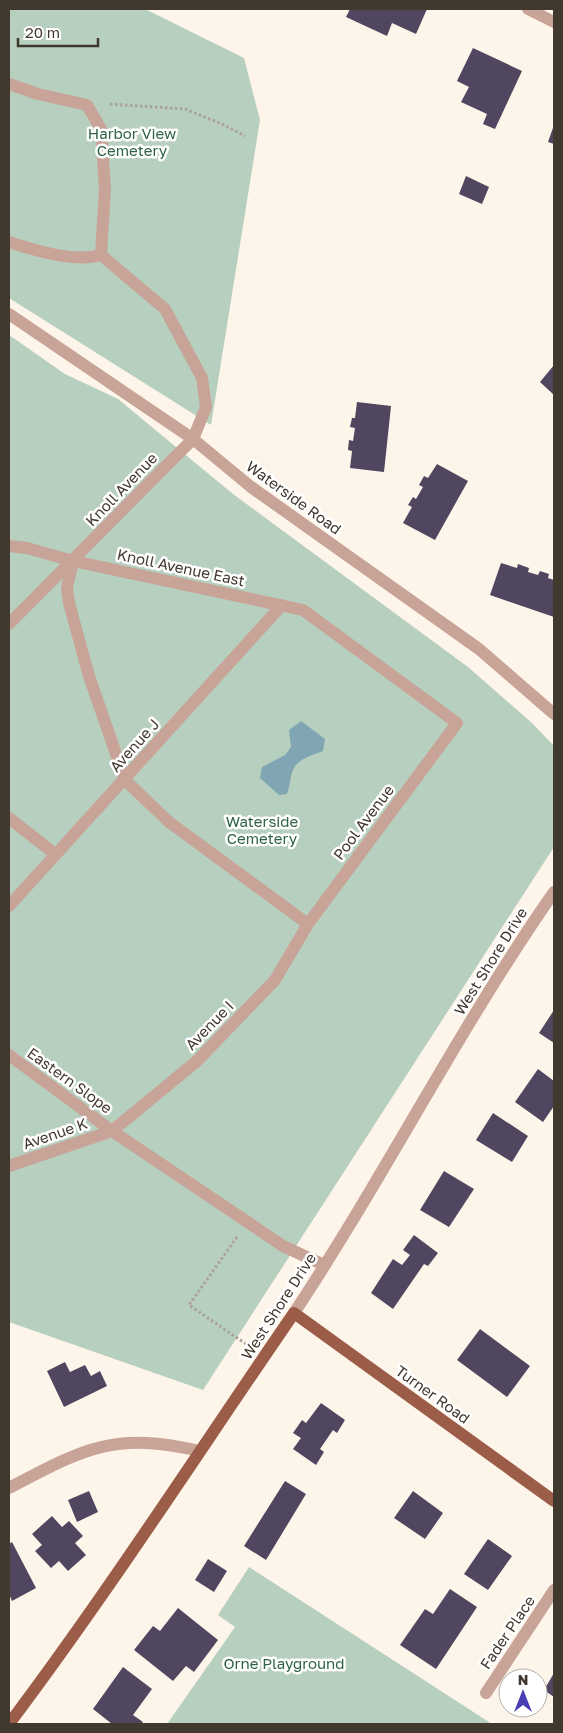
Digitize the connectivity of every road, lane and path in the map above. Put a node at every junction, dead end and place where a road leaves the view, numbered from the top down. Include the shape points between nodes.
1 (528, 9) edge
2 (554, 22) edge
3 (9, 84) edge
4 (87, 105) junction
5 (245, 136) dead end
6 (9, 242) edge
7 (101, 256) junction
8 (9, 314) edge
9 (193, 439) junction
10 (9, 546) edge
11 (73, 561) junction
12 (282, 605) junction
13 (9, 624) edge
14 (554, 714) edge
15 (125, 780) junction
16 (9, 818) edge
17 (54, 854) junction
18 (554, 892) edge
19 (9, 906) edge
20 (308, 924) junction
21 (9, 1055) edge
22 (112, 1131) junction
23 (9, 1166) edge
24 (248, 1222) junction
25 (324, 1265) junction
26 (294, 1313) junction
27 (264, 1356) junction
28 (200, 1452) junction
29 (9, 1488) edge
30 (554, 1501) edge
31 (554, 1590) edge
32 (486, 1692) dead end
33 (9, 1724) edge

1 - 2 street
3 - 4 street
4 - 5 path via 144,104 185,108
4 - 7 street via 101,129 105,188
6 - 7 street via 59,255
7 - 9 street via 164,309 202,378 206,407
8 - 9 street, Waterside Road
9 - 11 street, Knoll Avenue
9 - 14 street, Waterside Road via 251,487 479,649
10 - 11 street, Knoll Avenue East
11 - 12 street, Knoll Avenue East
11 - 13 street, Knoll Avenue
11 - 15 street via 67,588 69,603 89,676
12 - 15 street, Avenue J
12 - 20 street, Pool Avenue via 304,610 457,723
15 - 17 street, Avenue J
15 - 20 street via 169,822
16 - 17 street
17 - 19 street, Avenue J
18 - 25 street, West Shore Drive via 508,958
20 - 22 street, Avenue I via 275,980 197,1061
21 - 22 street, Eastern Slope
22 - 23 street, Avenue K
22 - 24 street
24 - 25 street via 283,1246
24 - 27 path via 189,1305
25 - 26 street, West Shore Drive
26 - 27 main road, West Shore Drive
26 - 30 main road, Turner Road
27 - 28 main road, West Shore Drive
28 - 29 street via 170,1444 109,1444 69,1456
28 - 33 main road, West Shore Drive via 113,1582
31 - 32 street, Fader Place

